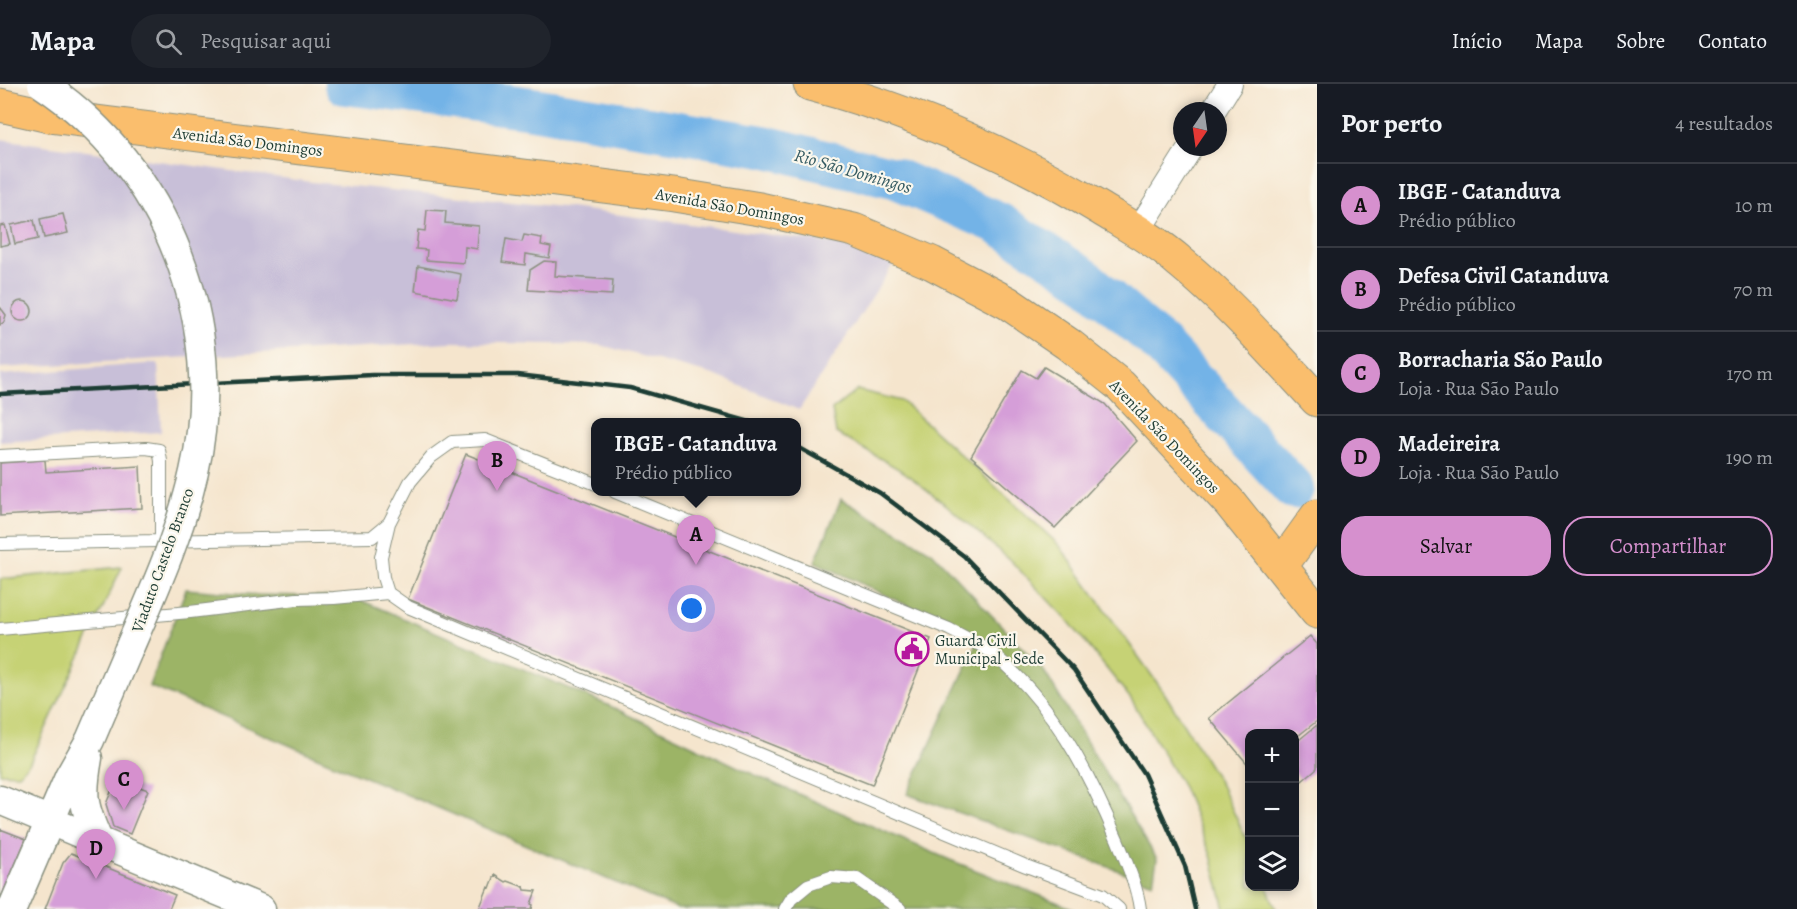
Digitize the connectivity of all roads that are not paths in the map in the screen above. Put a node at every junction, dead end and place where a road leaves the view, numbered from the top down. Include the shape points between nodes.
1 (42, 84) edge
2 (1230, 84) edge
3 (828, 86) edge
4 (1219, 102) edge
5 (0, 105) edge
6 (1185, 156) edge
7 (1138, 231) junction
8 (1317, 400) edge
9 (0, 456) edge
10 (591, 482) edge
11 (625, 496) edge
12 (1317, 516) edge
13 (389, 523) junction
14 (161, 541) junction
15 (0, 544) edge
16 (1286, 560) junction
17 (388, 593) junction
18 (1317, 612) edge
19 (0, 629) edge
20 (90, 740) junction
21 (69, 777) junction
22 (4, 801) edge
23 (50, 821) junction
24 (99, 842) junction
25 (12, 909) edge
26 (261, 909) edge
27 (785, 909) edge
28 (900, 909) edge
29 (1119, 909) edge
30 (1140, 909) edge

1 - 20 street, Viaduto Castelo Branco, bridge via 105,137 139,180 158,213 189,281 204,381 202,425 181,517
2 - 4 street
3 - 7 main road via 928,122 1016,161
5 - 16 main road, Avenida São Domingos via 49,116 674,195 854,230 932,263 1008,303 1068,344 1121,387
6 - 7 street
7 - 8 main road via 1179,261 1231,310
9 - 14 lane via 159,450
10 - 13 lane via 485,440 452,442 431,457 410,482
11 - 30 lane via 949,628 992,653 1028,688 1071,744 1124,855
12 - 16 main road
13 - 14 lane via 372,537
13 - 17 lane via 381,557
14 - 15 lane
16 - 18 main road, Avenida São Domingos
17 - 19 lane
17 - 29 lane via 408,607 1103,895
20 - 21 street, Viaduto Castelo Branco
20 - 24 street via 84,805
21 - 22 street via 30,797
21 - 23 street, Viaduto Castelo Branco
22 - 23 street
23 - 24 street
23 - 25 street, Viaduto Castelo Branco
24 - 26 street
27 - 28 lane via 808,885 831,877 857,879

